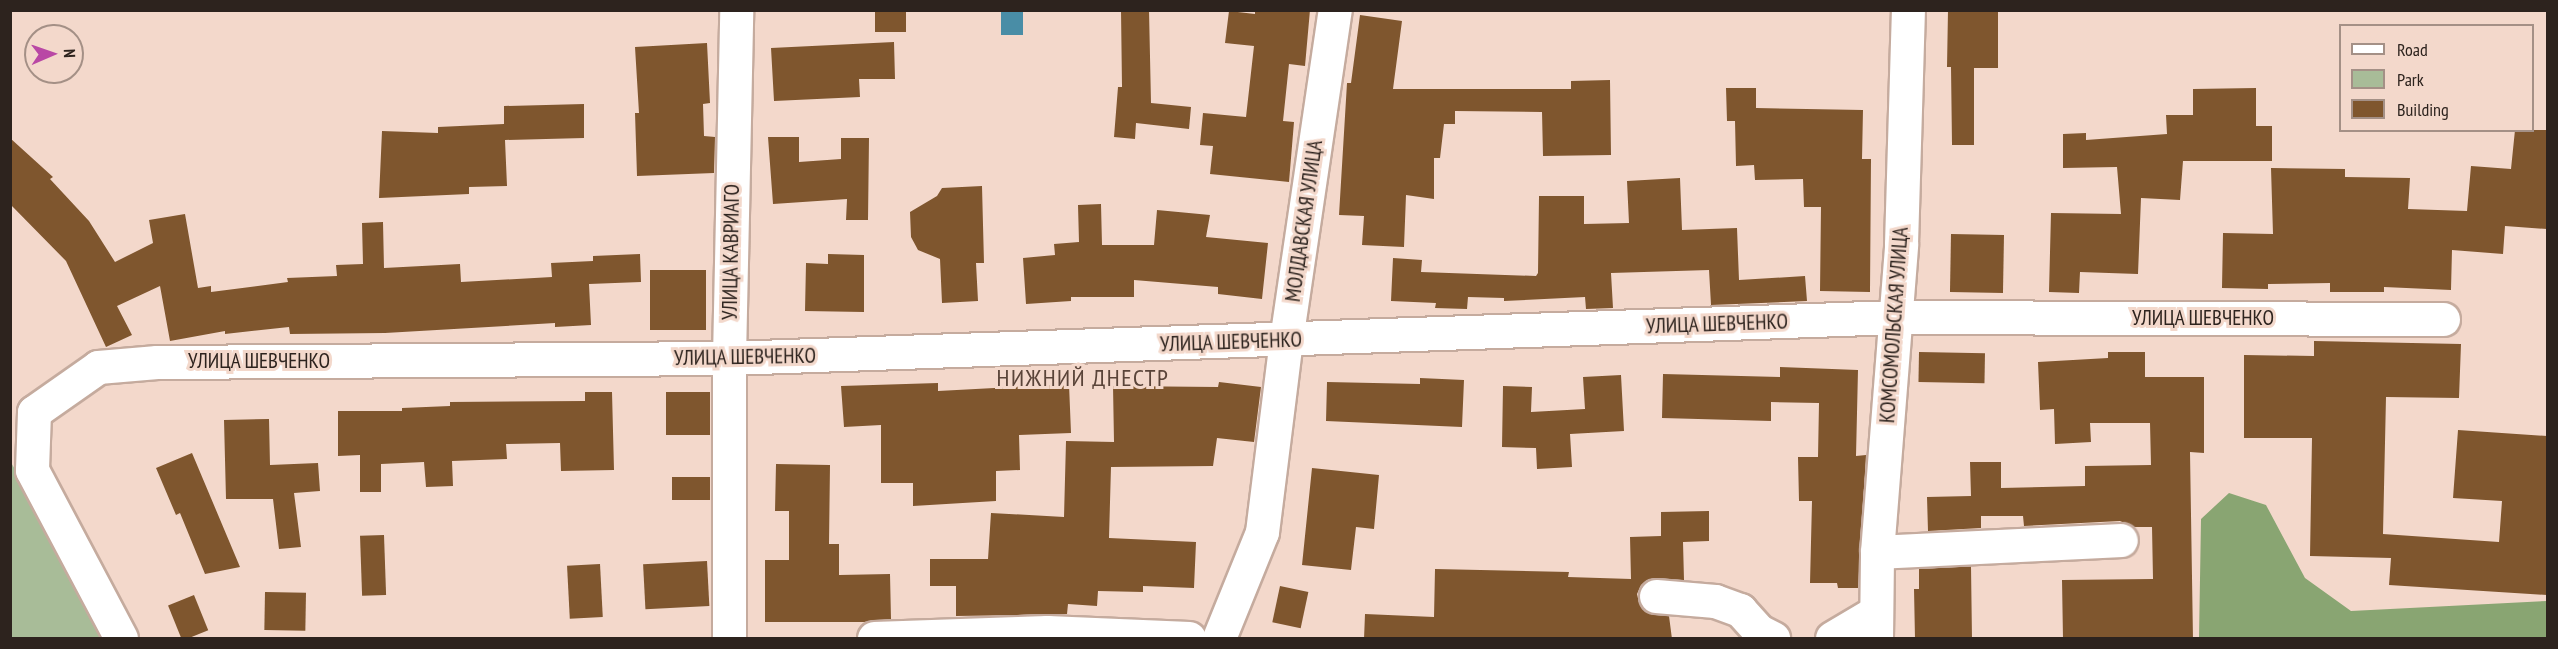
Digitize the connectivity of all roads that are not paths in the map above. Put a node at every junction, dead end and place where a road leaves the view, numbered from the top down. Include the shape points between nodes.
1 (736, 10) edge
2 (1335, 10) edge
3 (1908, 10) edge
4 (1896, 317) junction
5 (2443, 319) dead end
6 (1286, 340) junction
7 (729, 358) junction
8 (22, 406) edge
9 (2121, 540) dead end
10 (1877, 552) junction
11 (1656, 596) dead end
12 (1876, 625) edge
13 (121, 639) edge
14 (729, 639) edge
15 (874, 639) edge
16 (1189, 639) edge
17 (1220, 639) edge
18 (1773, 639) edge
19 (1832, 639) edge

1 - 7 street, УЛИЦА КАВРИАГО
2 - 6 street, МОЛДАВСКАЯ УЛИЦА
3 - 4 street, КОМСОМОЛЬСКАЯ УЛИЦА
4 - 5 street, УЛИЦА ШЕВЧЕНКО
4 - 6 street, УЛИЦА ШЕВЧЕНКО
4 - 10 street, КОМСОМОЛЬСКАЯ УЛИЦА
6 - 7 street, УЛИЦА ШЕВЧЕНКО
6 - 17 street, МОЛДАВСКАЯ УЛИЦА via 1262,532
7 - 8 street, УЛИЦА ШЕВЧЕНКО via 157,362 98,367
7 - 14 street, УЛИЦА КАВРИАГО
8 - 13 street via 32,470
9 - 10 street
10 - 12 street, КОМСОМОЛЬСКАЯ УЛИЦА
11 - 18 street via 1715,601 1732,607 1740,610 1759,632
12 - 19 street
15 - 16 street via 1047,633

